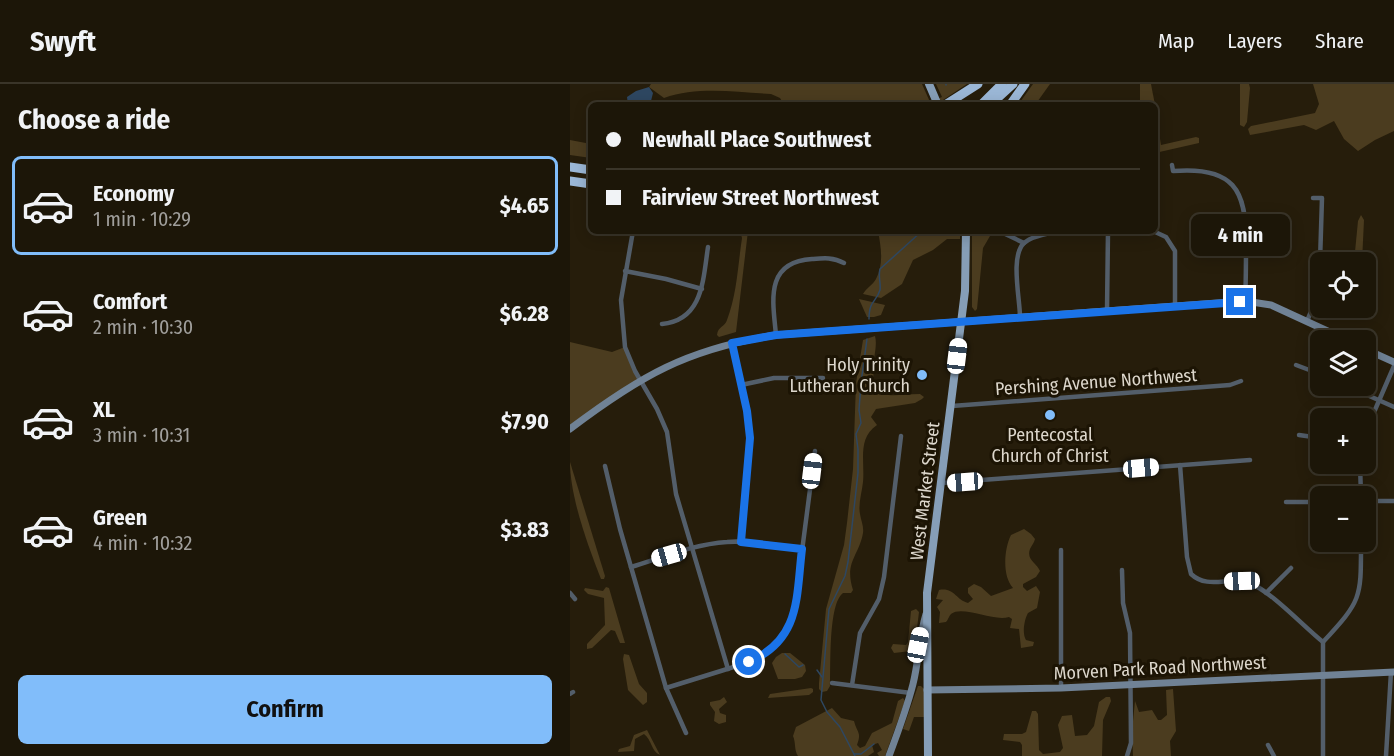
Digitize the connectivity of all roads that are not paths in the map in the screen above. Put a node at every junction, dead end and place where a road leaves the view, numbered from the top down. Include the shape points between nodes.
1 (929, 84) edge
2 (978, 84) edge
3 (1002, 84) edge
4 (1013, 84) edge
5 (1025, 84) edge
6 (937, 102) edge
7 (950, 102) edge
8 (984, 102) edge
9 (993, 102) edge
10 (1012, 102) edge
11 (1172, 165) dead end
12 (570, 167) edge
13 (588, 170) edge
14 (570, 181) edge
15 (588, 184) edge
16 (1313, 198) dead end
17 (1158, 233) edge
18 (632, 234) edge
19 (966, 234) edge
20 (1005, 234) edge
21 (1047, 234) edge
22 (1108, 234) edge
23 (1024, 243) junction
24 (708, 247) dead end
25 (1320, 252) edge
26 (844, 263) dead end
27 (625, 271) junction
28 (702, 289) junction
29 (1245, 302) junction
30 (1175, 306) junction
31 (1107, 311) junction
32 (1310, 314) edge
33 (1020, 317) junction
34 (961, 321) junction
35 (1307, 321) junction
36 (662, 324) dead end
37 (1326, 330) edge
38 (776, 335) junction
39 (732, 343) junction
40 (1376, 355) edge
41 (1394, 364) edge
42 (1296, 365) dead end
43 (1310, 370) edge
44 (824, 378) dead end
45 (640, 380) junction
46 (1240, 381) dead end
47 (741, 385) junction
48 (1372, 396) edge
49 (1379, 399) junction
50 (952, 406) junction
51 (1394, 407) edge
52 (1375, 408) edge
53 (570, 429) edge
54 (1299, 435) dead end
55 (901, 436) dead end
56 (1310, 437) edge
57 (815, 451) dead end
58 (1250, 460) dead end
59 (1180, 465) junction
60 (605, 466) dead end
61 (942, 483) junction
62 (1376, 501) edge
63 (1394, 501) edge
64 (1286, 502) dead end
65 (1310, 502) edge
66 (741, 542) junction
67 (692, 549) junction
68 (802, 549) junction
69 (1061, 550) dead end
70 (1361, 552) edge
71 (631, 567) junction
72 (1291, 568) dead end
73 (1122, 570) dead end
74 (570, 593) edge
75 (1266, 593) junction
76 (576, 599) dead end
77 (926, 612) junction
78 (1323, 642) junction
79 (728, 669) junction
80 (1392, 672) edge
81 (1323, 675) junction
82 (914, 681) junction
83 (927, 681) junction
84 (832, 683) dead end
85 (852, 685) junction
86 (1130, 685) junction
87 (666, 688) junction
88 (1061, 688) junction
89 (927, 690) junction
90 (910, 693) junction
91 (686, 733) dead end
92 (1268, 745) dead end
93 (890, 756) edge
94 (928, 756) edge
95 (1126, 756) edge
96 (1274, 756) edge
97 (1323, 756) edge
98 (1386, 756) edge

1 - 6 main road
2 - 7 highway
3 - 8 highway
4 - 9 highway
5 - 10 highway
11 - 29 street via 1173,171 1200,170 1223,177 1241,200 1246,219
12 - 13 highway
14 - 15 highway
16 - 25 street via 1322,198
17 - 30 street via 1166,237 1174,251
18 - 27 street
19 - 34 main road, West Market Street
20 - 23 street
21 - 23 street
22 - 31 street
23 - 33 street via 1017,259
24 - 28 street
26 - 38 street via 834,258 808,259 781,273 772,291
27 - 28 street
27 - 45 street via 621,300 623,339
28 - 36 street via 687,314
29 - 30 street
29 - 35 street via 1271,305
30 - 31 street
31 - 33 street
32 - 35 street
33 - 34 street
34 - 38 street
34 - 50 main road, West Market Street
35 - 37 street
38 - 39 street
39 - 45 street via 687,357
39 - 47 street
40 - 41 street
41 - 49 street
42 - 43 street
44 - 47 street via 774,378
45 - 53 street
45 - 67 street via 668,432 675,488
46 - 50 street, Pershing Avenue Northwest via 1230,385
47 - 66 street via 750,438
48 - 49 street
49 - 51 street
49 - 52 street
50 - 61 main road, West Market Street
54 - 56 street
55 - 85 street via 884,577 879,599 860,633
57 - 68 street
58 - 59 street
59 - 61 street
59 - 75 street via 1186,557 1191,574 1208,583 1248,583
60 - 71 street
61 - 77 main road, West Market Street
62 - 63 street
64 - 65 street
66 - 67 street
66 - 68 street
67 - 71 street
67 - 79 street
68 - 79 street via 795,605 787,631 763,655
69 - 88 street
70 - 78 street via 1361,583 1356,603
71 - 87 street
72 - 75 street
73 - 86 street via 1123,603 1130,633
74 - 76 street
75 - 78 street
77 - 82 street
77 - 83 main road, West Market Street
78 - 81 street
79 - 87 street
80 - 81 street, Morven Park Road Northwest
80 - 98 street
81 - 86 street, Morven Park Road Northwest
81 - 97 street
82 - 83 street
82 - 90 street
83 - 89 main road, West Market Street
84 - 85 street
85 - 90 street
86 - 88 street, Morven Park Road Northwest
86 - 95 street via 1131,743
87 - 91 street
88 - 89 street, Morven Park Road Northwest
89 - 94 main road, West Market Street
90 - 93 street
92 - 96 street

